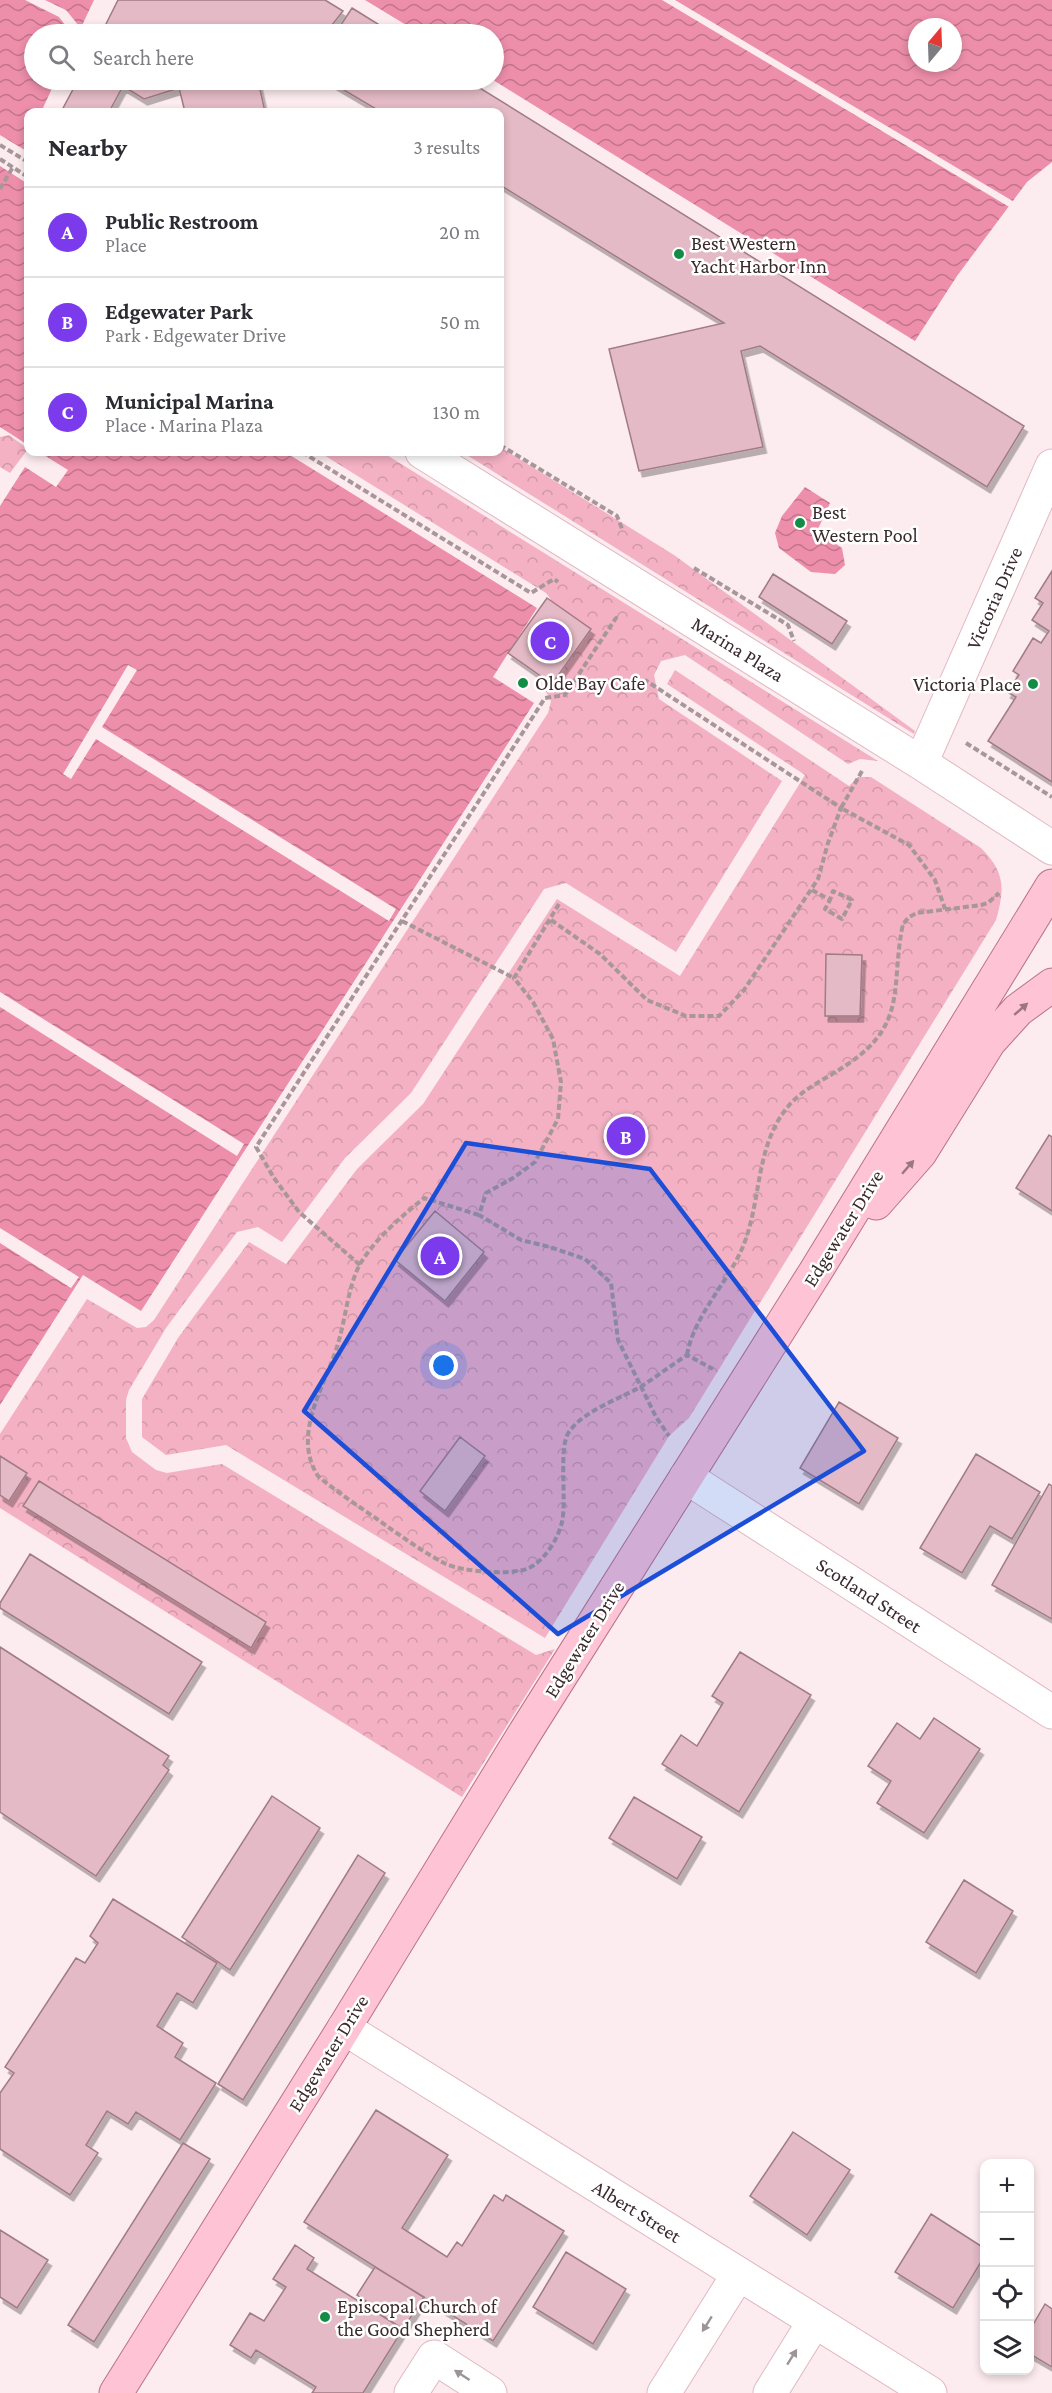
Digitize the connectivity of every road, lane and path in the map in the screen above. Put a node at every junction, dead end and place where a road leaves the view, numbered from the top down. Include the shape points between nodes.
1 (0, 145) edge
2 (0, 159) edge
3 (24, 160) edge
4 (13, 167) junction
5 (24, 174) edge
6 (0, 189) edge
7 (504, 447) edge
8 (308, 456) edge
9 (428, 456) edge
10 (1049, 483) edge
11 (623, 531) dead end
12 (693, 568) dead end
13 (564, 585) dead end
14 (607, 612) dead end
15 (797, 649) dead end
16 (645, 680) dead end
17 (960, 740) dead end
18 (921, 763) junction
19 (862, 771) dead end
20 (1052, 797) edge
21 (842, 808) junction
22 (1052, 848) edge
23 (1052, 886) edge
24 (812, 890) junction
25 (999, 894) dead end
26 (830, 900) junction
27 (559, 904) dead end
28 (945, 909) junction
29 (551, 920) junction
30 (402, 921) junction
31 (514, 978) junction
32 (1052, 985) edge
33 (479, 1215) junction
34 (360, 1265) junction
35 (814, 1275) junction
36 (687, 1355) dead end
37 (640, 1387) junction
38 (669, 1436) dead end
39 (686, 1477) junction
40 (1052, 1712) edge
41 (344, 2028) junction
42 (738, 2275) junction
43 (814, 2322) junction
44 (116, 2393) edge
45 (411, 2393) edge
46 (490, 2393) edge
47 (664, 2393) edge
48 (770, 2393) edge
49 (930, 2393) edge

1 - 3 path
2 - 4 path
4 - 5 path
4 - 6 path
7 - 11 path via 617,516
8 - 13 path via 531,593 554,579
9 - 18 street, Marina Plaza
10 - 18 street, Victoria Drive
12 - 15 path via 788,625
14 - 30 path via 616,618 571,686 565,695 545,698
16 - 21 path
17 - 20 path
18 - 22 street, Marina Plaza
19 - 21 path
21 - 24 path
21 - 28 path via 909,845 935,880
23 - 35 main road, Edgewater Drive
24 - 26 path
24 - 29 path via 744,990 719,1016 686,1016 647,1000 600,954
25 - 28 path via 981,905
26 - 26 path via 825,909 842,918 852,900 833,891
27 - 29 path
28 - 36 path via 917,913 903,924 893,1010 880,1036 864,1054 797,1098 778,1122 762,1160 754,1212 741,1250 697,1324
29 - 31 path
30 - 31 path
30 - 34 path via 256,1147 299,1212
31 - 33 path via 533,1002 553,1039 561,1082 558,1119 535,1162 486,1193
35 -> 32 main road via 920,1153 989,1042 1018,1010
33 - 34 path via 424,1198 394,1223
33 - 37 path via 521,1240 585,1259 611,1283 618,1340
34 - 37 path via 337,1349 310,1422 312,1466 333,1488 446,1564 498,1572 528,1568 540,1560 562,1522 568,1432 603,1405
35 - 39 main road, Edgewater Drive
37 - 38 path
39 - 40 street, Scotland Street
39 - 41 main road, Edgewater Drive
41 - 42 street, Albert Street
41 - 44 main road, Edgewater Drive
42 - 43 street, Albert Street
42 -> 47 street
48 -> 43 street
43 - 49 street, Albert Street
46 -> 45 street via 434,2357

